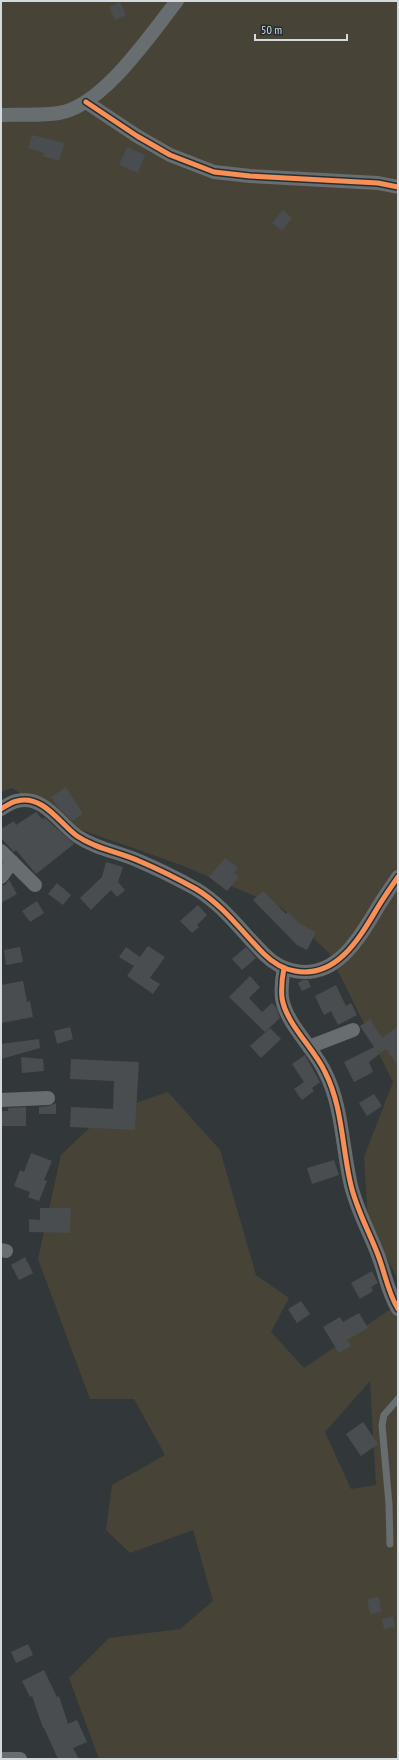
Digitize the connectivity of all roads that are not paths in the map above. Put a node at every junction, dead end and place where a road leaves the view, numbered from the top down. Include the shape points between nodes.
1 (176, 1) edge
2 (86, 102) junction
3 (1, 115) edge
4 (398, 187) edge
5 (1, 809) edge
6 (1, 851) edge
7 (12, 862) junction
8 (1, 877) edge
9 (398, 877) edge
10 (35, 885) dead end
11 (284, 968) junction
12 (353, 1030) dead end
13 (309, 1047) junction
14 (48, 1098) dead end
15 (1, 1100) edge
16 (398, 1310) edge
17 (398, 1399) edge
18 (390, 1544) dead end
19 (4, 1759) edge
20 (20, 1759) edge

1 - 2 street via 111,83
2 - 3 street via 60,113
2 - 4 street via 170,155 214,172 378,183
5 - 11 street via 17,801 37,803 88,842 138,860 197,890 223,911 267,957
6 - 7 street
7 - 8 street
7 - 10 street
9 - 11 street via 357,942 344,955 316,971 301,972
11 - 13 street via 282,1000
12 - 13 street
13 - 16 street via 331,1087 352,1192
14 - 15 street
17 - 18 lane via 384,1415 382,1425 390,1504
19 - 20 street

